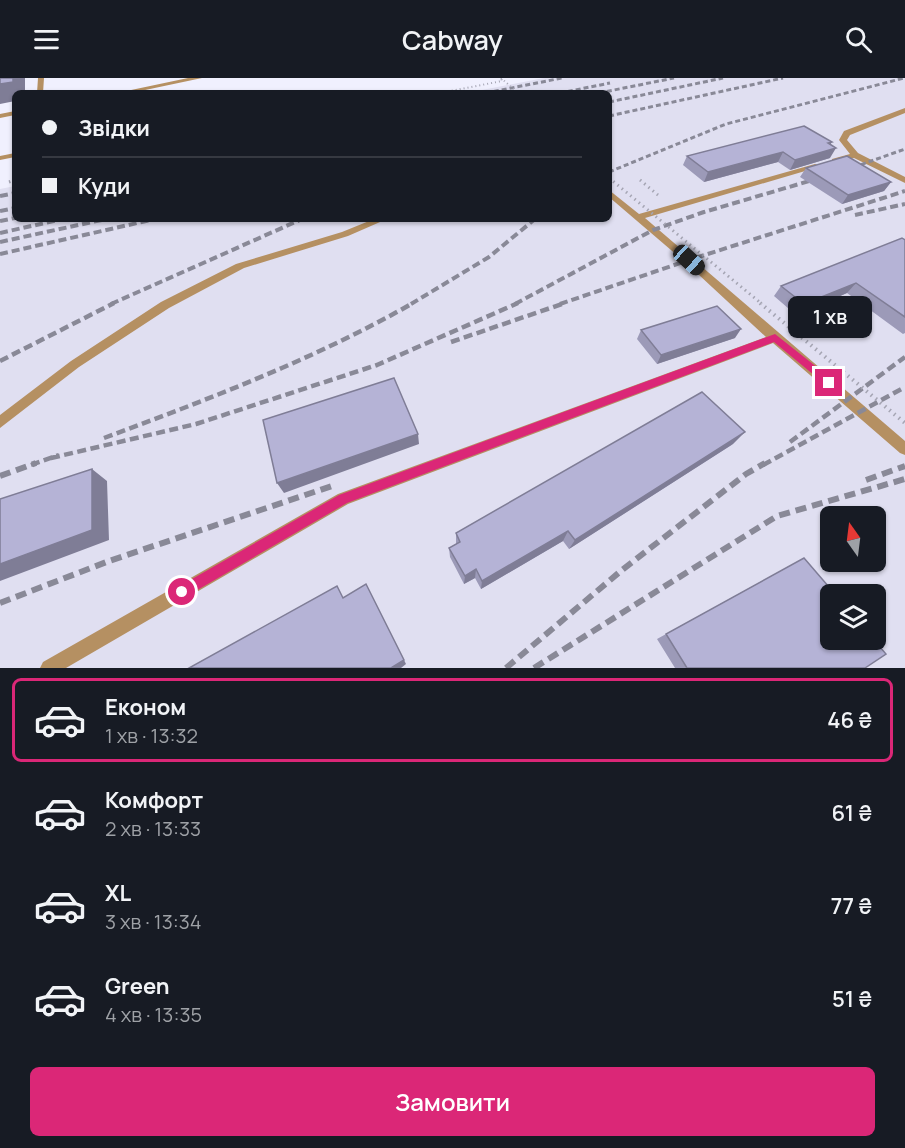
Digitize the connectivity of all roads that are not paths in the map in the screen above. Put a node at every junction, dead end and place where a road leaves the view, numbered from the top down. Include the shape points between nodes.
1 (199, 78) edge
2 (136, 90) edge
3 (905, 110) edge
4 (855, 154) junction
5 (905, 180) edge
6 (612, 195) edge
7 (638, 217) junction
8 (375, 222) edge
9 (775, 338) junction
10 (0, 422) edge
11 (905, 449) edge
12 (49, 668) edge

1 - 2 lane
3 - 4 lane via 847,133 843,140
4 - 5 lane
4 - 7 lane
6 - 7 lane
7 - 9 lane
8 - 10 lane via 240,266 165,305 75,364
9 - 11 lane
9 - 12 lane via 343,499

